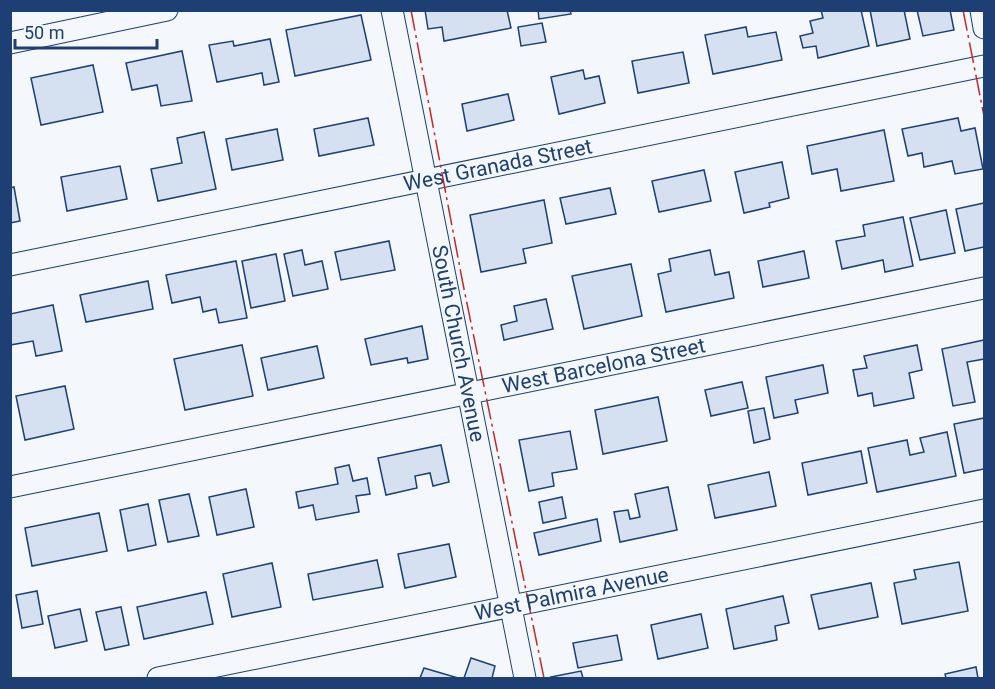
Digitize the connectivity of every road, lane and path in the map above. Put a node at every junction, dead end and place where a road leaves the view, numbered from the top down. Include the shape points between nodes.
1 (167, 10) edge
2 (392, 10) edge
3 (981, 10) edge
4 (984, 28) edge
5 (10, 43) edge
6 (984, 66) edge
7 (427, 180) junction
8 (10, 265) edge
9 (984, 288) edge
10 (469, 393) junction
11 (10, 487) edge
12 (984, 510) edge
13 (512, 607) junction
14 (158, 678) edge
15 (525, 678) edge

1 - 5 street
2 - 7 street, South Church Avenue
3 - 4 street
6 - 7 street, West Granada Street
7 - 8 street, West Granada Street
7 - 10 street, South Church Avenue
9 - 10 street, West Barcelona Street
10 - 11 street, West Barcelona Street
10 - 13 street, South Church Avenue
12 - 13 street, West Palmira Avenue
13 - 14 street, West Palmira Avenue
13 - 15 street, South Church Avenue

